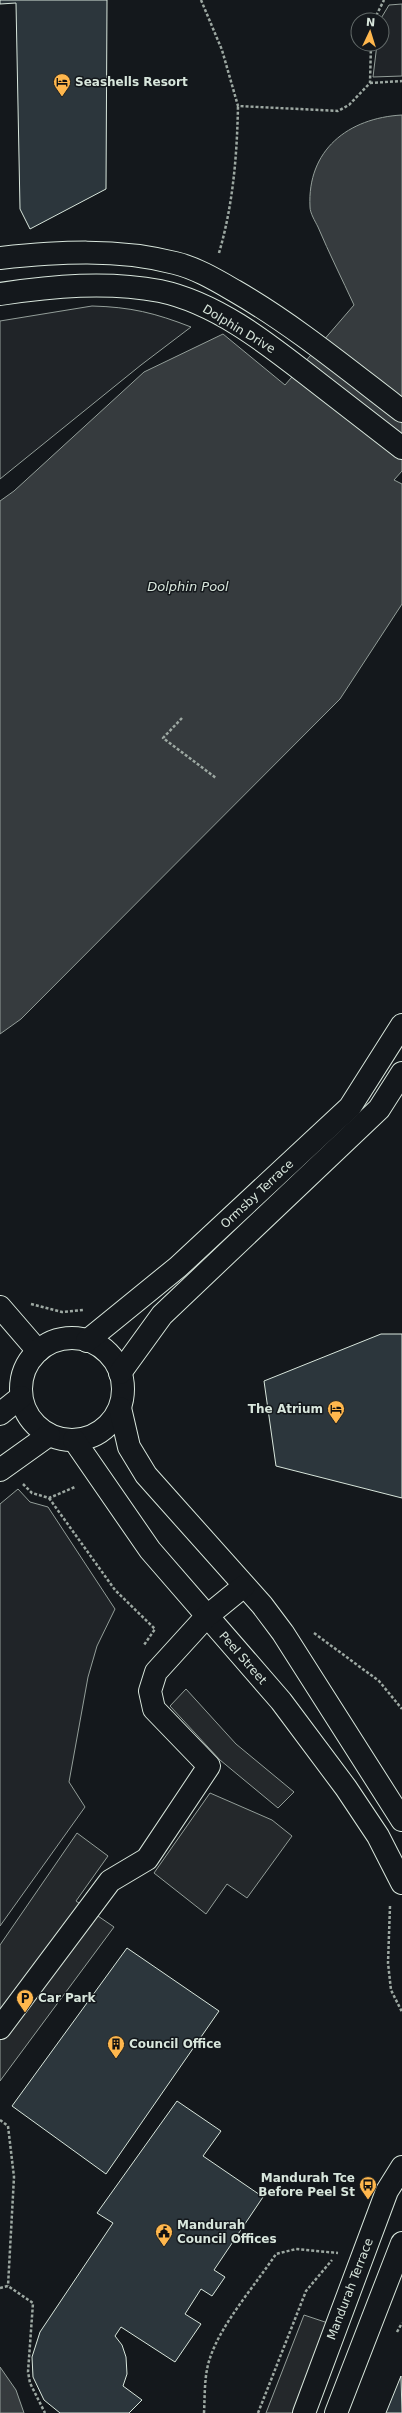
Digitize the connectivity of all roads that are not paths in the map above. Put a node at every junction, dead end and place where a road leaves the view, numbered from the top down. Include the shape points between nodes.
1 (0, 258) edge
2 (0, 294) edge
3 (402, 411) edge
4 (402, 448) edge
5 (402, 1025) edge
6 (402, 1073) edge
7 (6, 1315) edge
8 (87, 1341) junction
9 (38, 1351) junction
10 (120, 1373) junction
11 (21, 1397) junction
12 (120, 1408) junction
13 (0, 1414) edge
14 (49, 1435) junction
15 (74, 1440) junction
16 (3, 1467) edge
17 (244, 1586) junction
18 (206, 1617) junction
19 (402, 1820) edge
20 (402, 1883) edge
21 (0, 2028) edge
22 (402, 2168) edge
23 (402, 2243) edge
24 (304, 2413) edge
25 (336, 2413) edge

1 - 3 street via 99,252 146,256 196,271 260,306
2 - 4 street, Dolphin Drive via 57,286 137,288 183,298 240,326 277,351
5 - 8 street, Ormsby Terrace via 350,1107 178,1267
6 - 10 street, Ormsby Terrace via 379,1109 162,1315
7 - 9 street
8 - 9 street via 70,1338 53,1342
8 - 10 street via 101,1348 113,1359
9 - 11 street via 28,1363 22,1380
10 - 12 street via 123,1396
11 - 13 street
11 - 14 street via 26,1412 35,1425
12 - 15 street via 102,1431 88,1438
12 - 17 street via 129,1447 146,1475
14 - 15 street
14 - 16 street
15 - 18 street, Peel Street via 150,1550
17 - 18 street
17 - 19 street via 283,1633
18 - 20 street, Peel Street via 281,1701 346,1788 378,1836
18 - 21 street via 156,1672 150,1691 154,1709 209,1766 146,1859 110,1881
22 - 24 street, Mandurah Terrace via 387,2191
23 - 25 street

